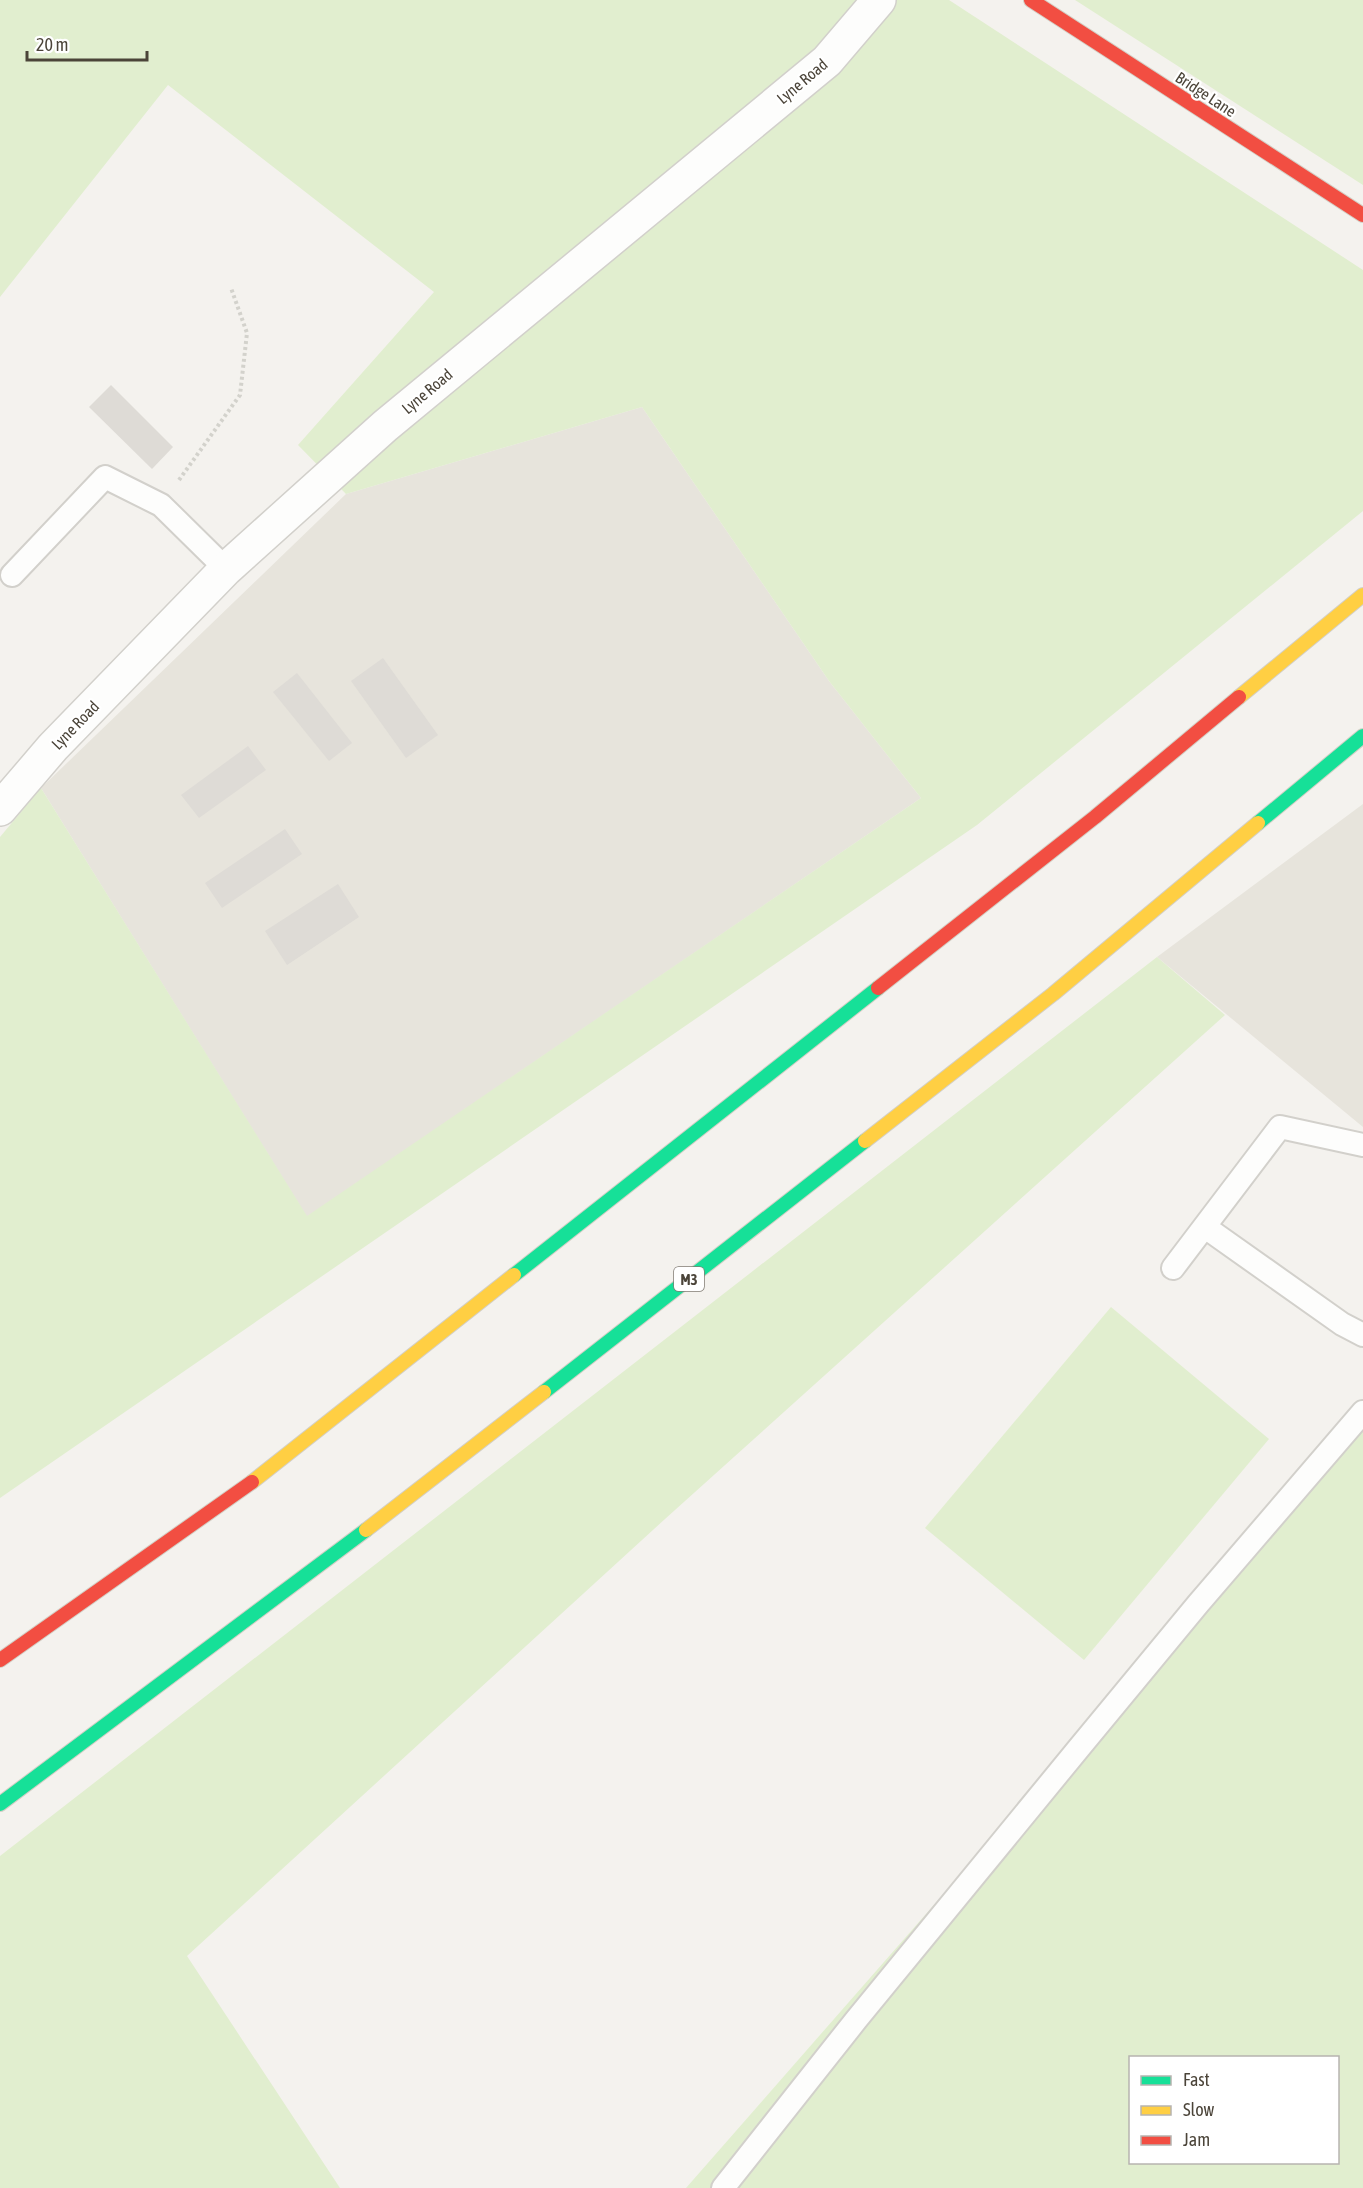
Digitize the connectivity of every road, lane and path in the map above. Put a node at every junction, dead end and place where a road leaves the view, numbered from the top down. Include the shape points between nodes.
1 (879, 0) edge
2 (1032, 0) edge
3 (1363, 215) edge
4 (231, 288) dead end
5 (161, 505) junction
6 (226, 569) junction
7 (12, 575) dead end
8 (1363, 595) edge
9 (1363, 736) edge
10 (0, 809) edge
11 (1363, 1145) edge
12 (1204, 1227) junction
13 (1173, 1268) dead end
14 (1363, 1335) edge
15 (1363, 1412) edge
16 (0, 1660) edge
17 (0, 1804) edge
18 (723, 2188) edge

1 - 6 street, Lyne Road via 827,61 385,426
2 - 3 main road, Bridge Lane
4 - 5 path via 248,333 240,395
5 - 6 lane
5 - 7 lane via 105,477
6 - 10 street, Lyne Road via 53,747
8 - 16 main road via 1085,824 248,1485
9 - 17 main road, M3 via 1006,1031 402,1503
11 - 12 lane via 1280,1128
12 - 13 lane
12 - 14 lane
15 - 18 lane via 1086,1739

